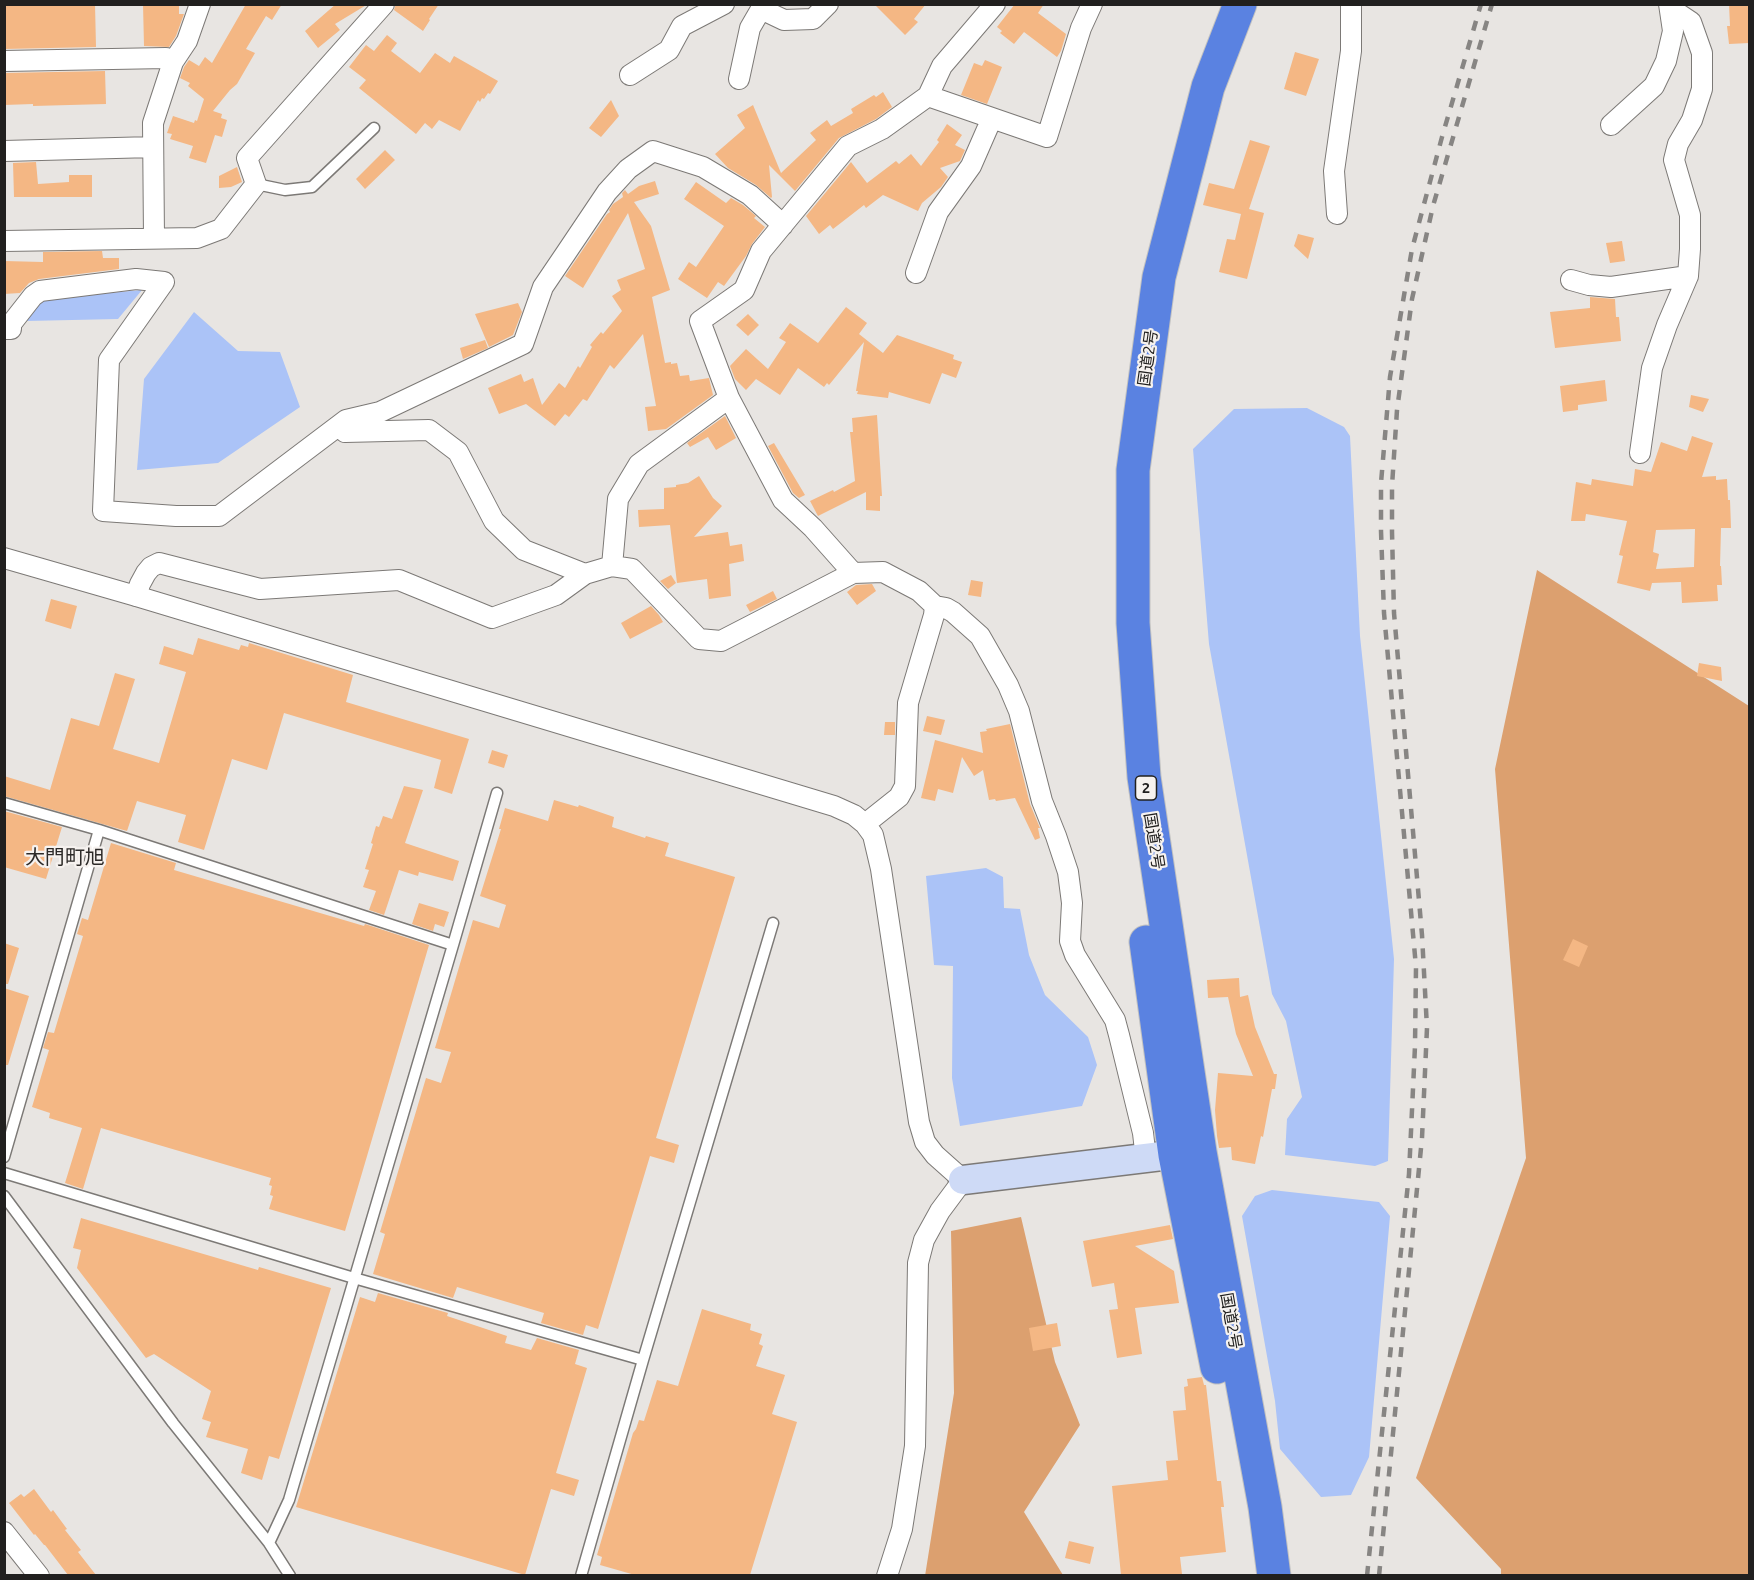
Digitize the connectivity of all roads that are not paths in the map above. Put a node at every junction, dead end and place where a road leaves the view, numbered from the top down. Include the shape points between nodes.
1 (200, 4) edge
2 (384, 4) edge
3 (724, 4) edge
4 (828, 4) edge
5 (995, 4) edge
6 (1092, 4) edge
7 (1218, 4) edge
8 (1240, 4) edge
9 (1351, 4) edge
10 (1670, 6) edge
11 (756, 7) edge
12 (4, 61) edge
13 (173, 62) junction
14 (630, 75) dead end
15 (739, 80) dead end
16 (928, 96) junction
17 (992, 118) junction
18 (1611, 125) dead end
19 (374, 128) dead end
20 (153, 147) junction
21 (4, 151) edge
22 (256, 184) junction
23 (1337, 214) dead end
24 (783, 225) junction
25 (154, 238) junction
26 (4, 241) edge
27 (916, 273) dead end
28 (1688, 276) junction
29 (1571, 280) dead end
30 (4, 329) edge
31 (729, 399) junction
32 (340, 426) junction
33 (1640, 453) dead end
34 (4, 558) edge
35 (612, 566) junction
36 (853, 573) junction
37 (585, 574) junction
38 (136, 596) junction
39 (935, 606) junction
40 (497, 793) dead end
41 (4, 803) edge
42 (865, 824) junction
43 (99, 830) junction
44 (773, 923) dead end
45 (453, 945) junction
46 (1174, 1155) junction
47 (4, 1157) edge
48 (4, 1173) edge
49 (963, 1180) junction
50 (4, 1196) edge
51 (354, 1278) junction
52 (643, 1360) junction
53 (4, 1532) edge
54 (269, 1544) junction
55 (39, 1575) edge
56 (290, 1575) edge
57 (581, 1575) edge
58 (887, 1575) edge
59 (1255, 1575) edge
60 (1274, 1575) edge

1 - 13 street via 187,41
2 - 22 street via 248,158
3 - 14 street via 682,26 669,50
4 - 11 street via 813,19 784,20
5 - 16 street via 942,66
6 - 17 street via 1047,137
7 - 46 highway, 国道2号 / 2 via 1188,84 1142,267 1113,460 1112,641 1124,776
8 - 46 highway, 国道2号 / 2 via 1208,87 1159,277 1133,470 1133,623
9 - 23 street via 1351,51 1334,171
10 - 18 street via 1673,31 1654,86
10 - 28 street via 1690,22 1702,53 1702,89 1674,160 1690,215
11 - 15 street
12 - 13 street via 166,58
13 - 20 street via 153,123
16 - 17 street
16 - 24 street via 882,129 848,146
17 - 27 street via 971,166 938,212
19 - 22 lane via 312,187 285,190
20 - 21 street
20 - 25 street
22 - 25 street via 220,229 197,238
24 - 31 street via 761,251 744,290 700,321
24 - 32 street via 750,195 703,167 653,151 628,169 607,192 543,287 523,344 380,412 345,420
25 - 26 street
28 - 29 street via 1611,286
28 - 33 street via 1652,368
30 - 32 street via 11,329 11,324 40,291 136,279 164,282 109,360 103,511 219,516
31 - 35 street via 639,464 618,499
31 - 36 street via 783,500
32 - 37 street via 345,432 429,430 458,452 494,520 524,550
34 - 38 street
35 - 36 street via 633,569 699,639 721,641
35 - 37 street
36 - 39 street via 883,572 919,591
37 - 38 street via 556,595 492,618 399,580 260,589 159,563 146,573
38 - 42 street via 834,806
39 - 42 street via 908,703 905,786 899,797
39 - 46 street via 953,612 980,636 1008,685 1019,711 1042,801 1068,872 1072,903 1070,942 1074,955 1117,1027 1143,1133
40 - 45 lane
41 - 43 lane
42 - 49 street via 873,835 881,869 919,1122 925,1142
43 - 45 lane
43 - 47 lane
44 - 52 lane
45 - 51 lane
46 - 49 street
46 - 59 highway, 国道2号 / 2
46 - 60 highway, 国道2号 / 2 via 1265,1508
48 - 51 lane
49 - 58 street via 924,1240 918,1263 915,1446 902,1529
50 - 54 lane via 173,1423
51 - 52 lane
51 - 54 lane via 289,1500
52 - 57 lane
53 - 55 street
54 - 56 lane

